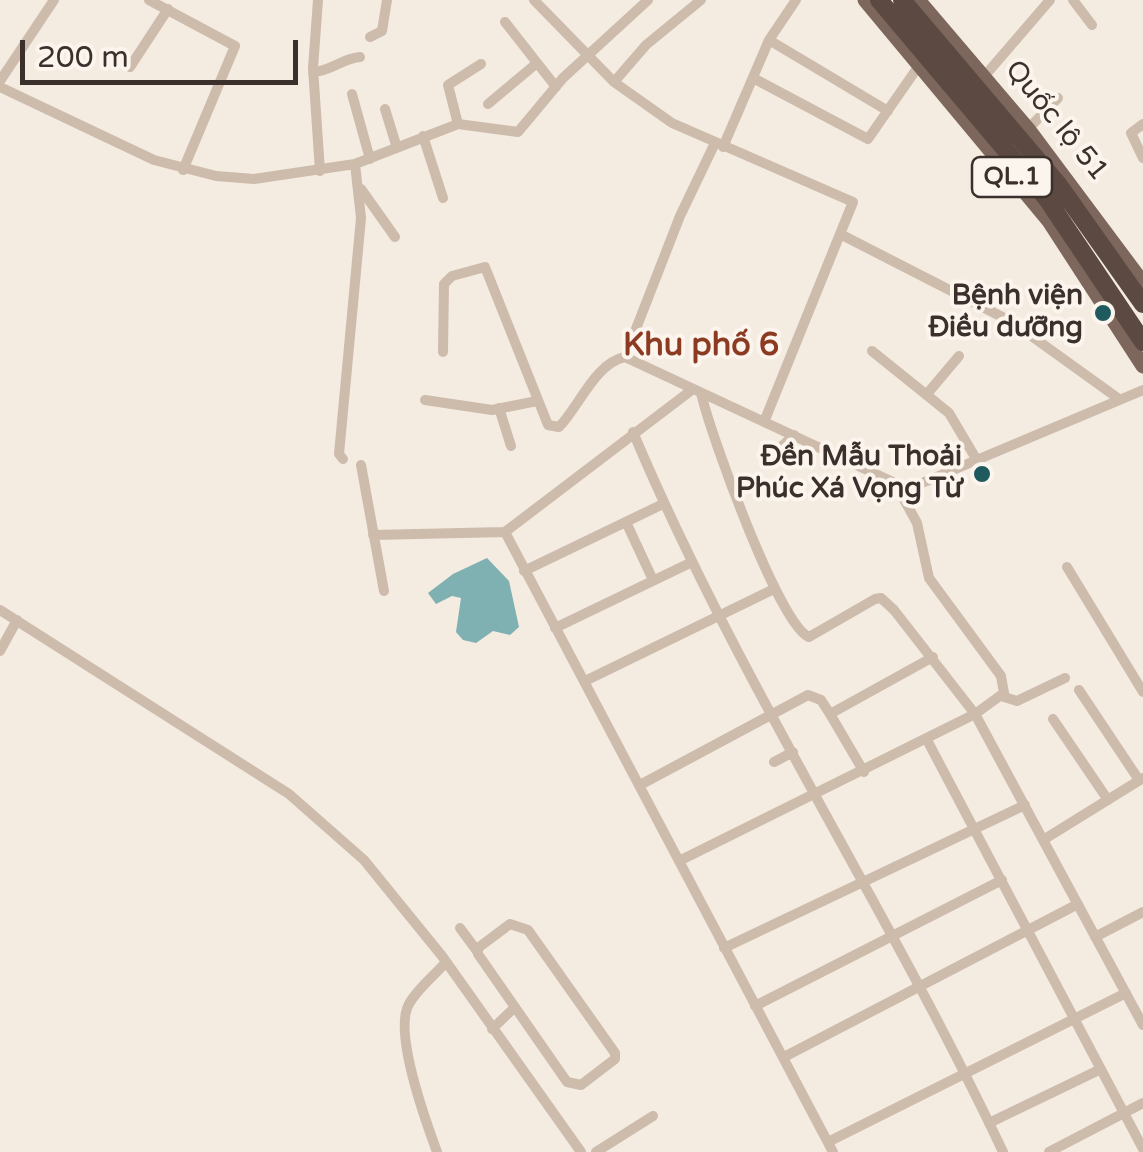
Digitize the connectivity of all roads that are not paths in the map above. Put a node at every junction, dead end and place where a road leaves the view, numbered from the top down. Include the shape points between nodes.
1 (54, 0) edge
2 (149, 0) edge
3 (318, 0) edge
4 (387, 0) edge
5 (534, 0) edge
6 (648, 0) edge
7 (701, 0) edge
8 (796, 0) edge
9 (864, 0) edge
10 (879, 0) edge
11 (902, 0) edge
12 (1050, 0) edge
13 (1072, 0) edge
14 (924, 2) edge
15 (168, 9) junction
16 (506, 22) dead end
17 (1092, 25) dead end
18 (370, 37) dead end
19 (769, 40) junction
20 (586, 56) junction
21 (360, 57) dead end
22 (481, 64) dead end
23 (536, 64) junction
24 (920, 64) junction
25 (130, 66) dead end
26 (313, 72) junction
27 (753, 78) junction
28 (614, 82) junction
29 (0, 84) edge
30 (556, 87) junction
31 (968, 90) junction
32 (352, 94) dead end
33 (1058, 98) dead end
34 (488, 104) dead end
35 (385, 109) dead end
36 (888, 111) junction
37 (458, 124) junction
38 (1143, 124) edge
39 (1028, 128) junction
40 (423, 136) junction
41 (719, 145) junction
42 (397, 148) junction
43 (1143, 158) edge
44 (370, 159) junction
45 (355, 164) junction
46 (184, 170) junction
47 (320, 171) junction
48 (360, 188) junction
49 (443, 198) dead end
50 (842, 235) junction
51 (395, 237) dead end
52 (1143, 283) edge
53 (1143, 304) edge
54 (1143, 342) edge
55 (872, 351) dead end
56 (443, 352) dead end
57 (960, 356) dead end
58 (625, 357) junction
59 (1143, 366) edge
60 (1143, 390) edge
61 (697, 391) junction
62 (927, 394) junction
63 (1119, 399) junction
64 (425, 400) dead end
65 (537, 401) junction
66 (499, 408) junction
67 (764, 422) junction
68 (634, 432) junction
69 (794, 435) junction
70 (511, 446) dead end
71 (775, 453) dead end
72 (343, 460) dead end
73 (978, 462) junction
74 (361, 465) dead end
75 (903, 491) junction
76 (663, 504) junction
77 (626, 522) junction
78 (506, 532) junction
79 (373, 535) junction
80 (690, 564) junction
81 (1067, 567) dead end
82 (524, 571) junction
83 (654, 580) junction
84 (774, 589) junction
85 (384, 591) dead end
86 (0, 610) edge
87 (717, 618) junction
88 (17, 620) junction
89 (555, 628) junction
90 (0, 651) edge
91 (933, 657) junction
92 (1065, 678) dead end
93 (585, 681) junction
94 (1079, 690) dead end
95 (1143, 692) edge
96 (1001, 696) junction
97 (830, 714) junction
98 (975, 714) junction
99 (773, 716) junction
100 (1053, 719) dead end
101 (928, 740) junction
102 (793, 752) junction
103 (774, 762) dead end
104 (864, 772) junction
105 (1141, 779) edge
106 (640, 785) junction
107 (817, 795) junction
108 (1108, 800) junction
109 (1025, 805) junction
110 (975, 828) junction
111 (1043, 840) junction
112 (679, 860) junction
113 (1002, 880) junction
114 (863, 882) junction
115 (1078, 904) junction
116 (1143, 912) edge
117 (460, 928) dead end
118 (1028, 930) junction
119 (891, 936) junction
120 (1096, 936) junction
121 (724, 948) junction
122 (477, 951) junction
123 (446, 962) junction
124 (918, 988) junction
125 (1126, 994) junction
126 (756, 1006) junction
127 (514, 1009) junction
128 (1140, 1010) edge
129 (1074, 1019) junction
130 (1143, 1025) edge
131 (492, 1029) junction
132 (784, 1057) junction
133 (1101, 1068) junction
134 (963, 1074) junction
135 (1143, 1103) edge
136 (1124, 1113) junction
137 (654, 1116) dead end
138 (989, 1123) junction
139 (830, 1147) edge
140 (1143, 1149) edge
141 (437, 1152) edge
142 (580, 1152) edge
143 (596, 1152) edge
144 (1003, 1152) edge
145 (1049, 1152) edge

1 - 29 street
2 - 15 street
3 - 26 street
4 - 18 street via 382,31
5 - 20 street
6 - 20 street
7 - 28 street
8 - 19 street
9 - 24 main road, Quốc lộ 51 / QL.1
10 - 31 highway, Quốc lộ 51 / QL.1
11 - 31 highway, Quốc lộ 51 / QL.1
12 - 31 street
13 - 17 street
14 - 31 main road, Quốc lộ 51 / QL.1
15 - 25 street
15 - 46 street via 235,46
16 - 23 street
19 - 27 street
19 - 36 street
20 - 28 street
20 - 30 street
21 - 26 street
22 - 37 street via 448,85
23 - 30 street
23 - 34 street
24 - 31 main road, Quốc lộ 51 / QL.1
24 - 36 street
26 - 47 street
27 - 36 street via 868,140
27 - 41 street
28 - 41 street via 672,123
29 - 46 street
30 - 37 street via 518,132
31 - 39 main road, Quốc lộ 51 / QL.1
31 - 53 highway, Quốc lộ 51 / QL.1 via 1088,224
31 - 54 highway, Quốc lộ 51 / QL.1
31 - 59 main road, Quốc lộ 51 / QL.1
32 - 44 street
33 - 39 street
35 - 42 street
37 - 40 street
38 - 43 street via 1131,132
39 - 52 main road, Quốc lộ 51 / QL.1
40 - 42 street
40 - 49 street
41 - 50 street via 852,200
41 - 58 street via 686,203
42 - 44 street
44 - 45 street
45 - 47 street
45 - 48 street
46 - 47 street via 254,179
48 - 51 street
48 - 72 street
50 - 63 street via 1000,315
50 - 67 street
55 - 62 street
56 - 65 street via 444,284 484,267
57 - 62 street
58 - 61 street
58 - 65 street via 603,370 559,427 548,425
60 - 63 street
61 - 67 street
61 - 68 street
61 - 84 street
62 - 73 street via 955,420
63 - 73 street
64 - 66 street
65 - 66 street
66 - 70 street
67 - 69 street
68 - 76 street
68 - 78 street
69 - 71 street
69 - 75 street
73 - 75 street
74 - 79 street
75 - 96 street via 929,578 1001,676
76 - 77 street
76 - 80 street
77 - 82 street
77 - 83 street
78 - 79 street
78 - 82 street
79 - 85 street
80 - 83 street
80 - 87 street
81 - 95 street
82 - 89 street
83 - 89 street
84 - 87 street
84 - 91 street via 794,628 809,637 882,598
86 - 88 street
87 - 93 street
87 - 99 street
88 - 90 street
88 - 123 street via 289,794 364,860
89 - 93 street
91 - 97 street
91 - 98 street
92 - 96 street via 1017,700
93 - 106 street
94 - 105 street
96 - 98 street
97 - 99 street via 808,695
97 - 104 street
98 - 101 street
98 - 109 street
99 - 102 street
99 - 106 street
100 - 108 street
101 - 104 street
101 - 110 street
102 - 103 street
102 - 107 street
104 - 107 street
105 - 108 street
106 - 112 street
107 - 112 street
107 - 114 street
108 - 111 street
109 - 110 street
109 - 111 street
110 - 113 street
110 - 114 street
111 - 115 street
112 - 121 street
113 - 118 street
113 - 119 street
114 - 119 street
114 - 121 street
115 - 118 street
115 - 120 street
116 - 120 street
117 - 122 street
118 - 124 street
118 - 129 street
119 - 124 street
119 - 126 street
120 - 125 street
121 - 126 street
122 - 127 street
122 - 127 street via 510,924 524,926 615,1059 581,1085 572,1084
123 - 131 street
123 - 141 street via 407,1006 405,1032
124 - 132 street
124 - 134 street
125 - 128 street
125 - 129 street
126 - 132 street
127 - 131 street
128 - 130 street
129 - 133 street
129 - 134 street
131 - 142 street
132 - 139 street
133 - 136 street
133 - 138 street
134 - 138 street
134 - 139 street
135 - 136 street
136 - 140 street
136 - 145 street
137 - 143 street
138 - 144 street

